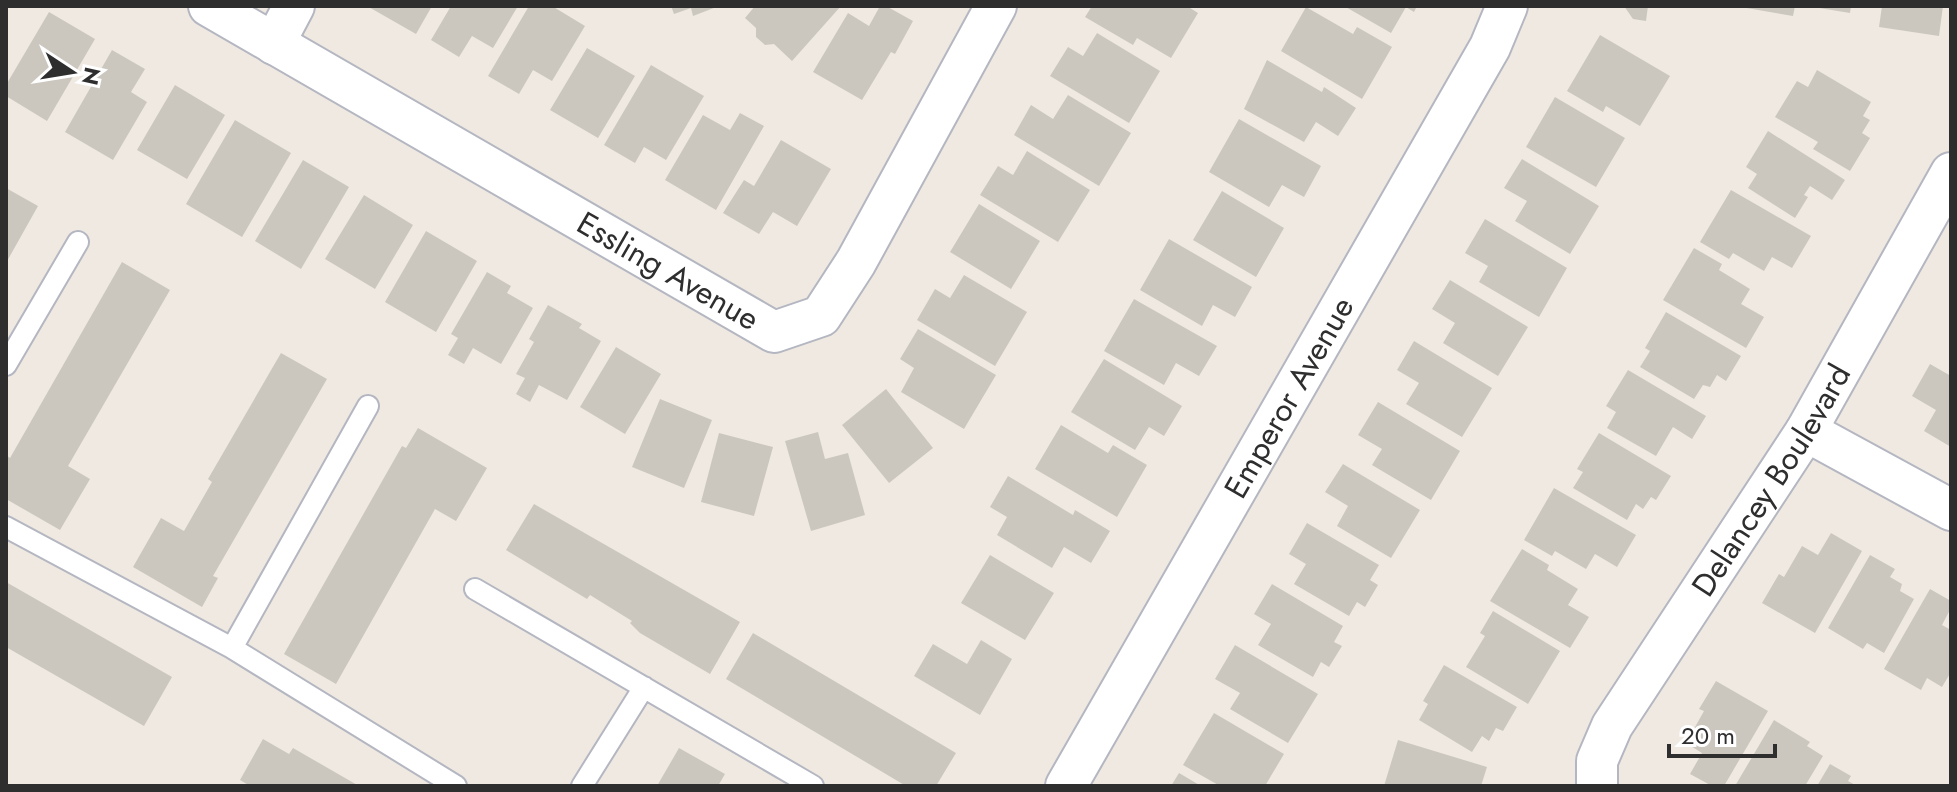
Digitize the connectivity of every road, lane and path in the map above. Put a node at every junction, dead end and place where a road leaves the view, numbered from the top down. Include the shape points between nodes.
1 (209, 6) edge
2 (294, 6) edge
3 (996, 6) edge
4 (1507, 6) edge
5 (274, 44) junction
6 (1951, 173) edge
7 (78, 242) dead end
8 (6, 365) edge
9 (368, 406) dead end
10 (1806, 431) junction
11 (1951, 510) edge
12 (6, 527) edge
13 (475, 589) dead end
14 (232, 648) junction
15 (644, 687) junction
16 (780, 778) edge
17 (456, 786) edge
18 (582, 786) edge
19 (813, 786) edge
20 (1066, 786) edge
21 (1597, 786) edge

1 - 5 street, Essling Avenue
2 - 5 street
3 - 5 street, Essling Avenue via 821,316 774,332
4 - 20 street, Emperor Avenue via 1482,60
6 - 10 street, Delancey Boulevard
7 - 8 lane
9 - 14 lane
10 - 11 street
10 - 21 street, Delancey Boulevard via 1612,726 1597,761
12 - 14 lane
13 - 15 lane
14 - 17 lane
15 - 16 lane
15 - 18 lane
16 - 19 lane

